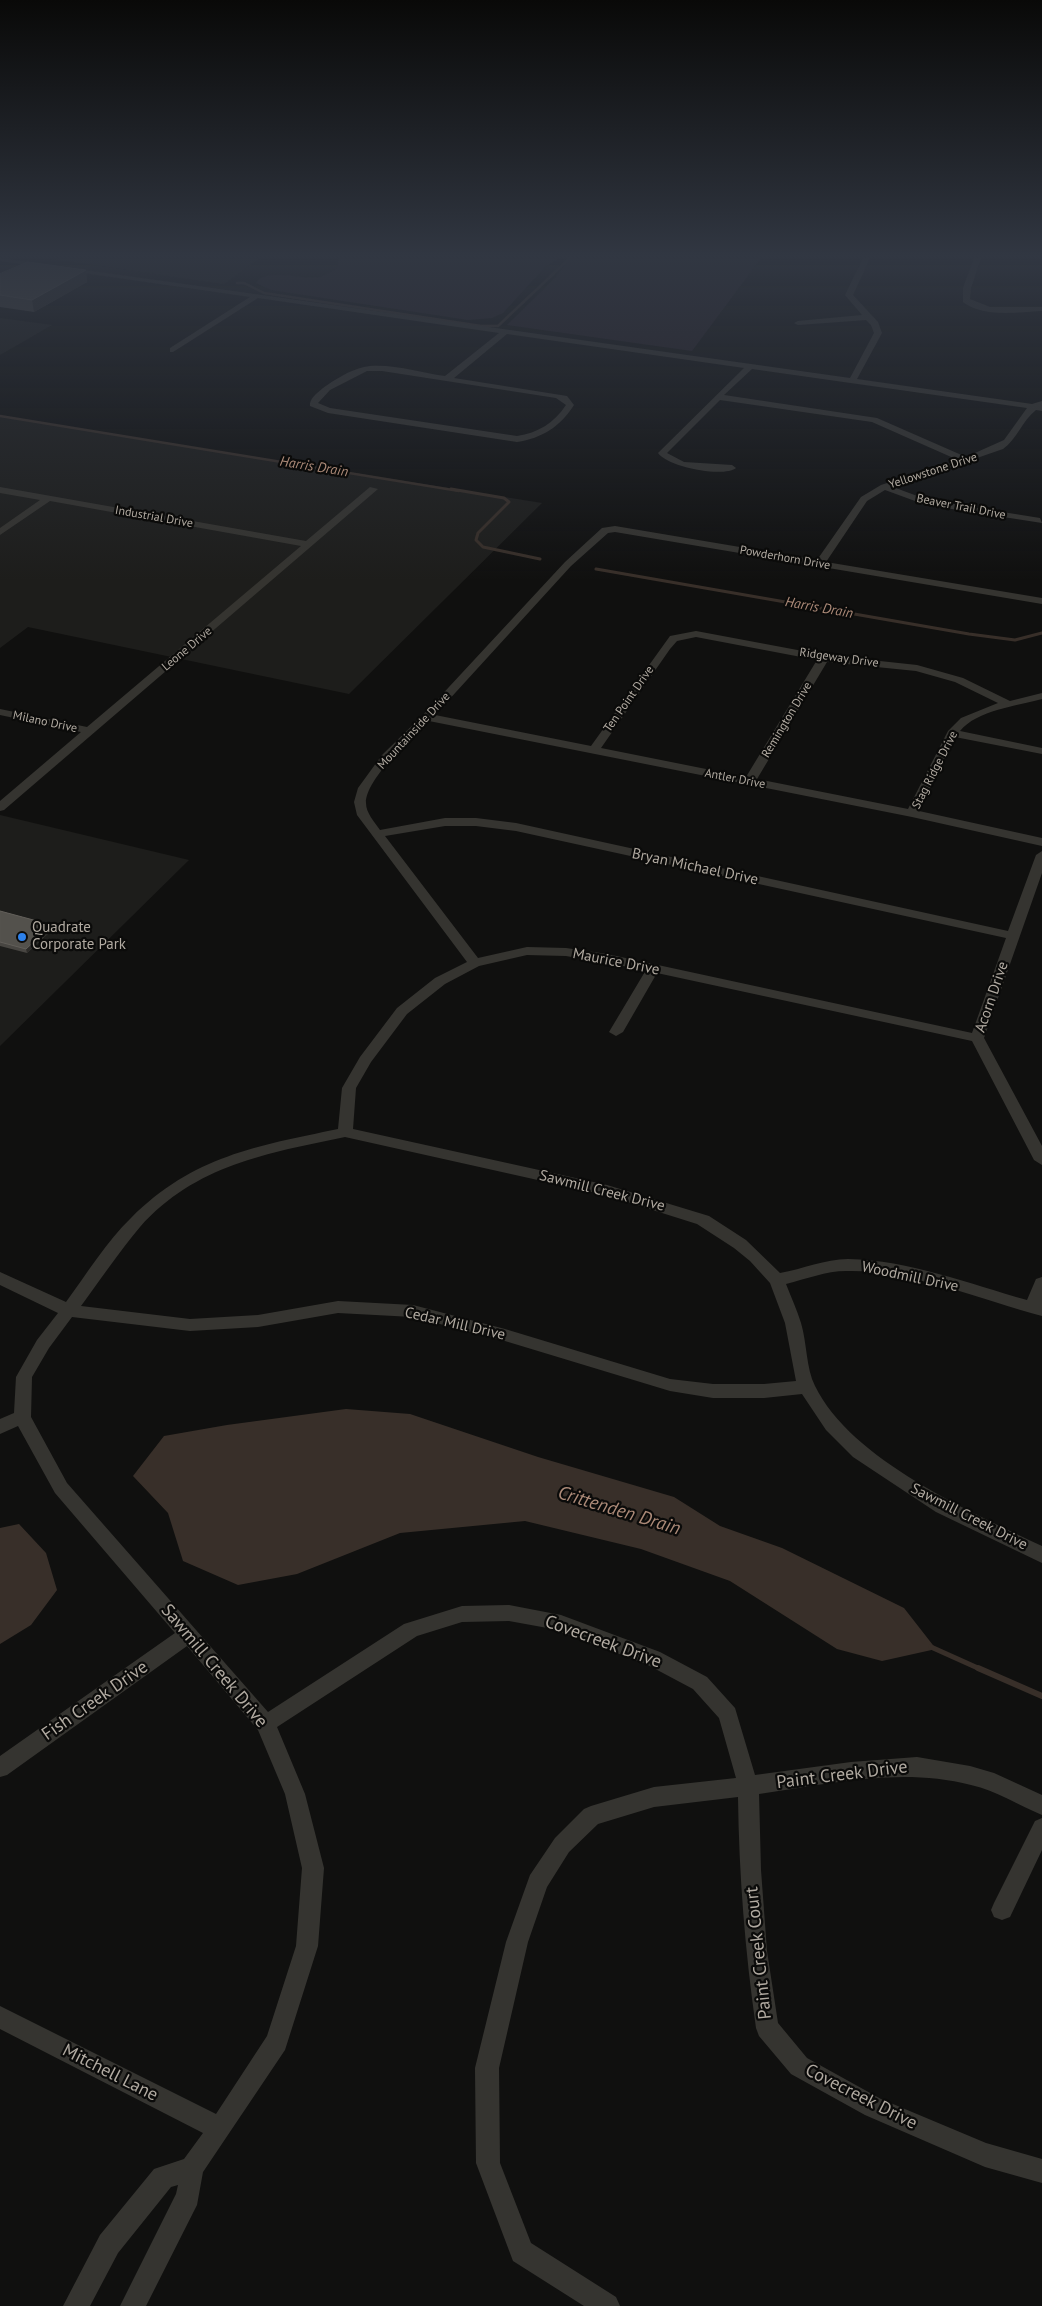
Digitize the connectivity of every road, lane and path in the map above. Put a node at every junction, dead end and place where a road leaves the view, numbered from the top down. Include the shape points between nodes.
1 (463, 366) edge
2 (476, 366) edge
3 (739, 366) edge
4 (861, 366) edge
5 (749, 367) junction
6 (447, 379) junction
7 (458, 381) junction
8 (852, 381) junction
9 (718, 397) junction
10 (1042, 401) edge
11 (1038, 408) edge
12 (966, 460) junction
13 (732, 468) dead end
14 (884, 487) junction
15 (372, 489) dead end
16 (0, 490) edge
17 (47, 498) junction
18 (1040, 521) dead end
19 (0, 532) edge
20 (308, 544) junction
21 (818, 564) junction
22 (549, 584) joint
23 (1042, 601) edge
24 (666, 647) joint
25 (824, 658) junction
26 (1042, 696) edge
27 (1010, 705) junction
28 (0, 712) edge
29 (427, 717) junction
30 (90, 731) junction
31 (952, 733) junction
32 (593, 751) junction
33 (1042, 751) edge
34 (749, 782) junction
35 (0, 807) edge
36 (912, 814) junction
37 (376, 834) junction
38 (1042, 842) edge
39 (1042, 855) edge
40 (1013, 936) junction
41 (476, 963) junction
42 (653, 969) junction
43 (616, 1032) dead end
44 (977, 1038) junction
45 (345, 1132) junction
46 (1042, 1160) edge
47 (0, 1278) edge
48 (777, 1280) junction
49 (1042, 1282) edge
50 (1037, 1309) edge
51 (69, 1311) junction
52 (806, 1387) junction
53 (22, 1417) junction
54 (0, 1427) edge
55 (1042, 1555) edge
56 (189, 1634) junction
57 (266, 1724) junction
58 (0, 1768) edge
59 (748, 1786) junction
60 (1042, 1805) edge
61 (1042, 1828) edge
62 (1002, 1910) dead end
63 (0, 2018) edge
64 (791, 2056) joint
65 (220, 2129) junction
66 (192, 2168) junction
67 (1042, 2170) edge
68 (76, 2306) edge
69 (133, 2306) edge
70 (607, 2306) edge

1 - 6 street
2 - 7 street
3 - 5 street
4 - 8 street
5 - 8 street
5 - 9 street
6 - 7 street
6 - 7 street via 382,369 357,372 316,396 313,404 328,410 498,437 526,438 544,432 570,405 564,398
8 - 11 street
9 - 12 street via 874,420
9 - 13 street via 697,414 662,453 669,460 685,465
10 - 11 street, Yellowstone Drive
11 - 12 street, Yellowstone Drive via 1025,414 1005,444
12 - 14 street, Yellowstone Drive
14 - 18 street, Beaver Trail Drive via 926,502
14 - 21 street, Yellowstone Drive via 864,499
15 - 20 street, Leone Drive
16 - 17 street, Industrial Drive
17 - 19 street
17 - 20 street, Industrial Drive
20 - 30 street, Leone Drive
21 - 22 street, Powderhorn Drive via 615,529 605,530
21 - 23 street, Powderhorn Drive
22 - 29 street, Mountainside Drive
24 - 25 street, Ridgeway Drive via 674,638 696,634
24 - 32 street, Ten Point Drive
25 - 27 street, Ridgeway Drive via 932,671 977,687
25 - 34 street, Remington Drive
26 - 27 street, Stag Ridge Drive
27 - 31 street, Stag Ridge Drive via 973,716
28 - 30 street, Milano Drive
29 - 32 street, Antler Drive
29 - 37 street, Mountainside Drive via 386,757 364,788 360,802 363,815
30 - 35 street, Leone Drive
31 - 33 street
31 - 36 street, Stag Ridge Drive
32 - 34 street, Antler Drive
34 - 36 street, Antler Drive
36 - 38 street, Antler Drive
37 - 40 street, Bryan Michael Drive via 445,822 516,827
37 - 41 street, Mountainside Drive
39 - 40 street, Acorn Drive
40 - 44 street, Acorn Drive
41 - 42 street, Maurice Drive via 527,951 566,952
41 - 45 street, Maurice Drive via 440,981 402,1011 365,1060 349,1088
42 - 43 street
42 - 44 street, Maurice Drive
44 - 46 street, Acorn Drive
45 - 48 street, Sawmill Creek Drive via 607,1190 671,1208 720,1230 756,1257
45 - 51 street, Sawmill Creek Drive via 251,1152 204,1171 166,1194 135,1223
47 - 51 street, Cedar Mill Drive
48 - 50 street, Woodmill Drive via 846,1265 875,1267
48 - 52 street, Sawmill Creek Drive via 793,1322
49 - 50 street
51 - 52 street, Cedar Mill Drive via 190,1325 258,1321 338,1307 413,1312 505,1335 670,1385 713,1391
51 - 53 street via 43,1344 24,1377
52 - 55 street, Sawmill Creek Drive via 832,1425 859,1452 942,1507
53 - 54 street
53 - 56 street, Sawmill Creek Drive via 61,1488
56 - 57 street, Sawmill Creek Drive
56 - 58 street, Fish Creek Drive
57 - 59 street, Covecreek Drive via 411,1630 462,1614 509,1614 554,1621 653,1658 700,1683 728,1714
57 - 65 street, Sawmill Creek Drive via 295,1794 313,1868 307,1946 277,2042
59 - 60 street, Paint Creek Drive via 852,1771 916,1766 994,1782
59 - 64 street, Paint Creek Court via 750,1870 766,2028
59 - 70 street, Paint Creek Drive via 654,1797 591,1816 562,1845 538,1882 517,1942 487,2068 488,2163 522,2252
61 - 62 street
63 - 65 street, Mitchell Lane
64 - 67 street, Covecreek Drive via 799,2066 873,2107 985,2155
65 - 66 street, Sawmill Creek Drive
66 - 68 street via 163,2178 109,2244
66 - 69 street, Sawmill Creek Drive via 188,2196

